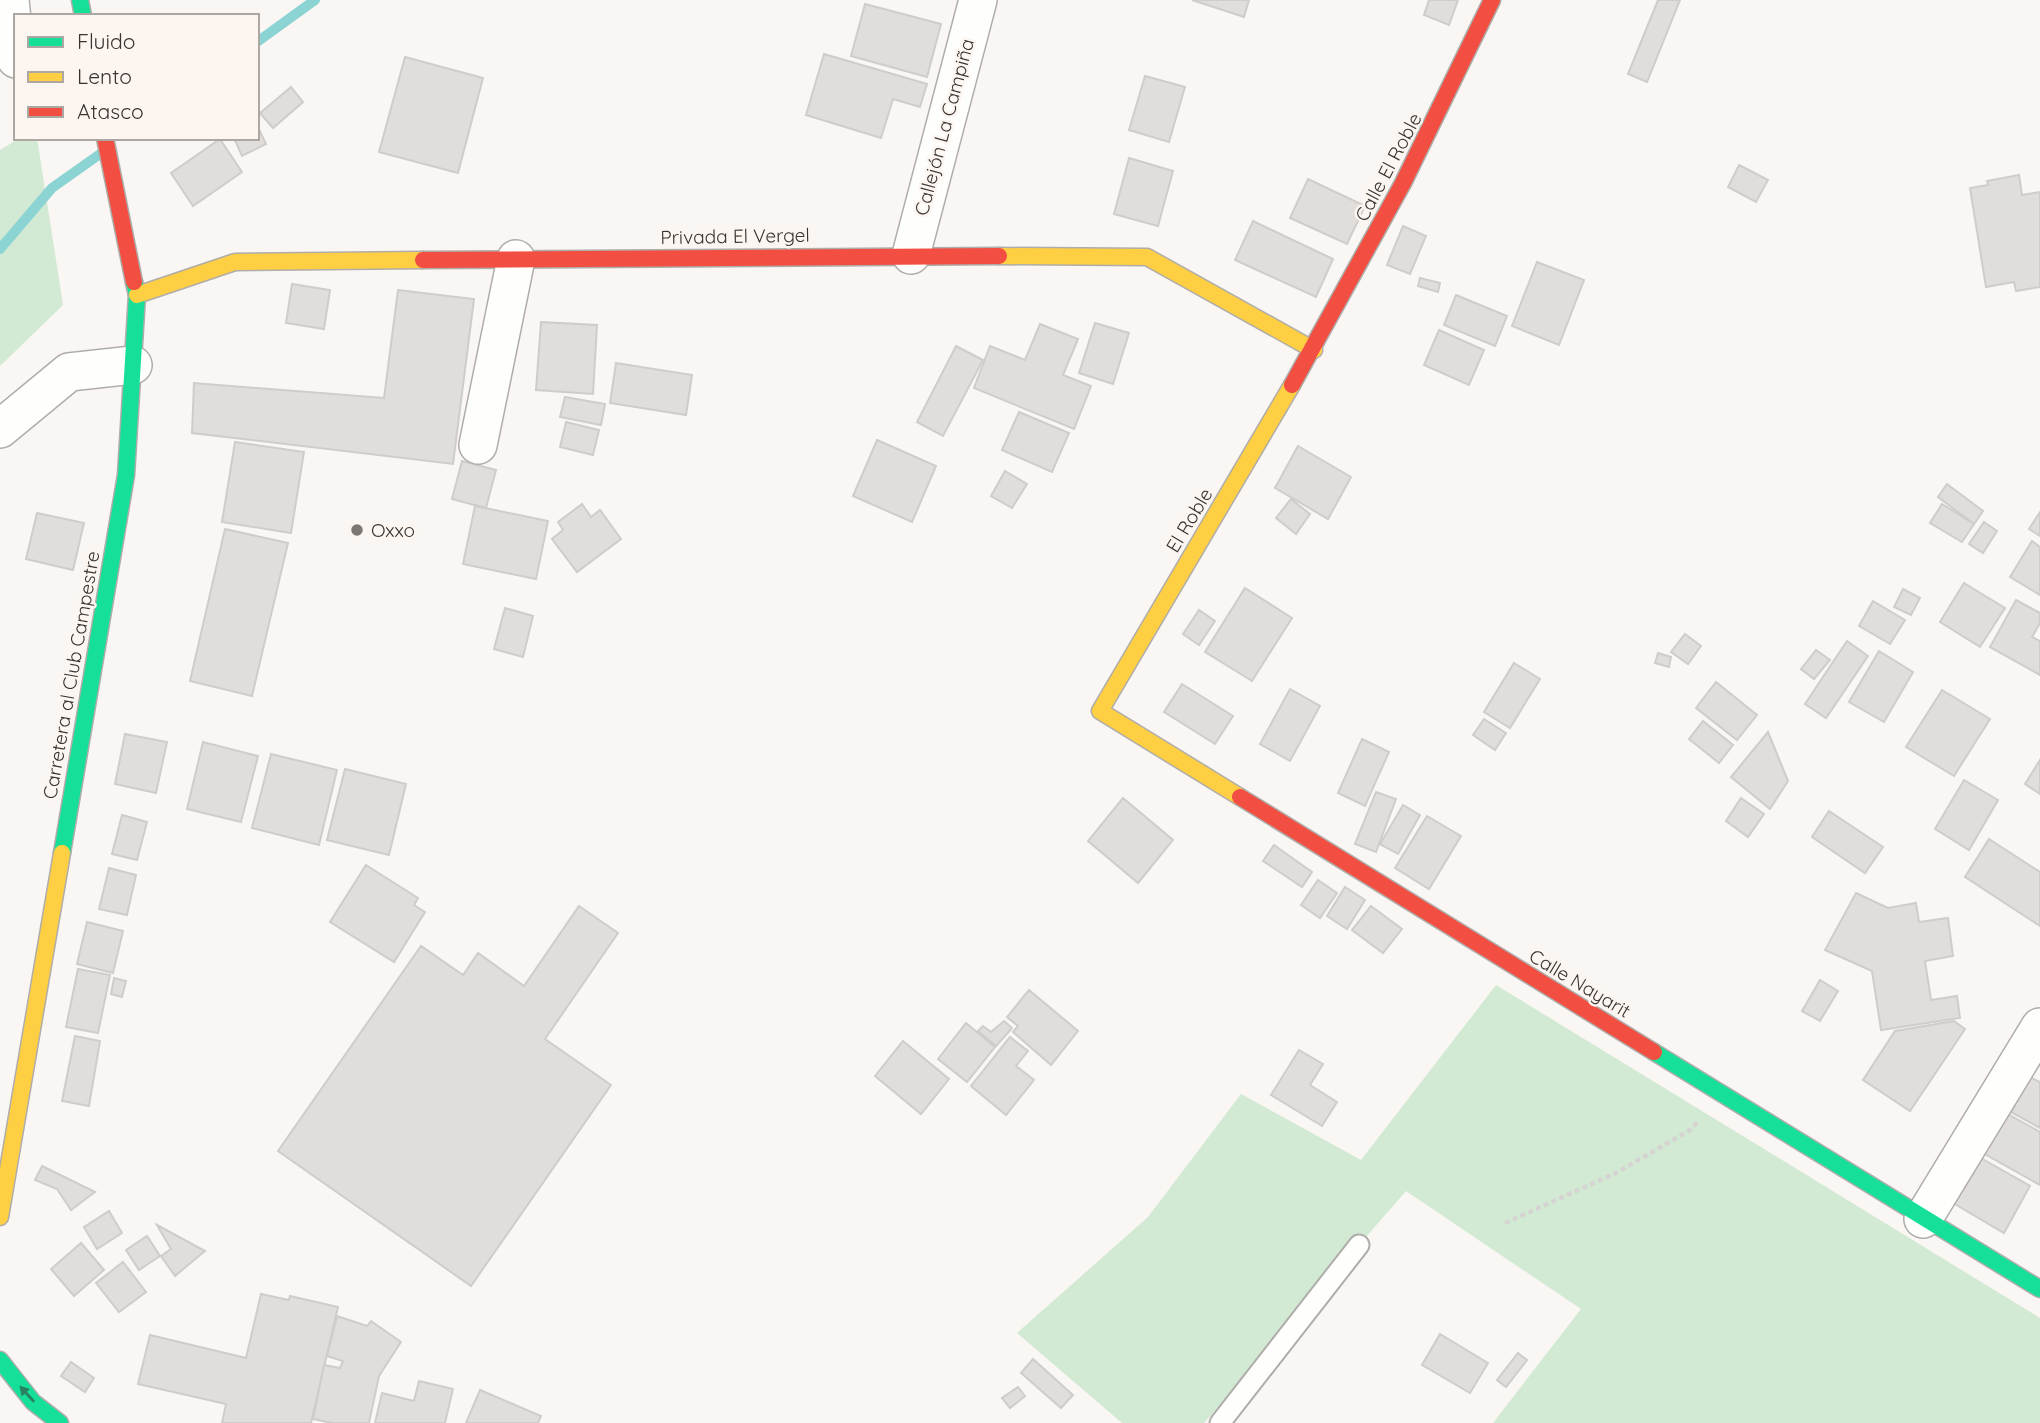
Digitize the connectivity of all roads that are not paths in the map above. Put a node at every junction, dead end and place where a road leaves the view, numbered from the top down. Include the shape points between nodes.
1 (10, 0) edge
2 (978, 0) edge
3 (1492, 0) edge
4 (14, 39) edge
5 (105, 140) edge
6 (911, 255) junction
7 (516, 259) junction
8 (137, 295) junction
9 (1314, 350) junction
10 (133, 365) junction
11 (0, 429) edge
12 (478, 444) dead end
13 (1100, 711) joint
14 (2040, 1027) edge
15 (0, 1217) edge
16 (1923, 1219) junction
17 (1359, 1245) dead end
18 (2040, 1289) edge
19 (0, 1360) edge
20 (60, 1423) edge
21 (1220, 1423) edge

1 - 4 street
2 - 6 street, Callejón La Campiña
3 - 9 street, Calle El Roble via 1449,97
5 - 8 street, Carretera al Club Campestre
6 - 7 street, Privada El Vergel
6 - 9 street, Privada El Vergel via 1147,257
7 - 8 street, Privada El Vergel via 235,262
7 - 12 street
8 - 10 street, Carretera al Club Campestre
9 - 13 street, El Roble
10 - 11 street via 69,372
10 - 15 street, Carretera al Club Campestre via 126,475
13 - 16 street, Calle Nayarit
14 - 16 street
16 - 18 street, Calle Nayarit
17 - 21 lane
20 -> 19 street via 33,1402

